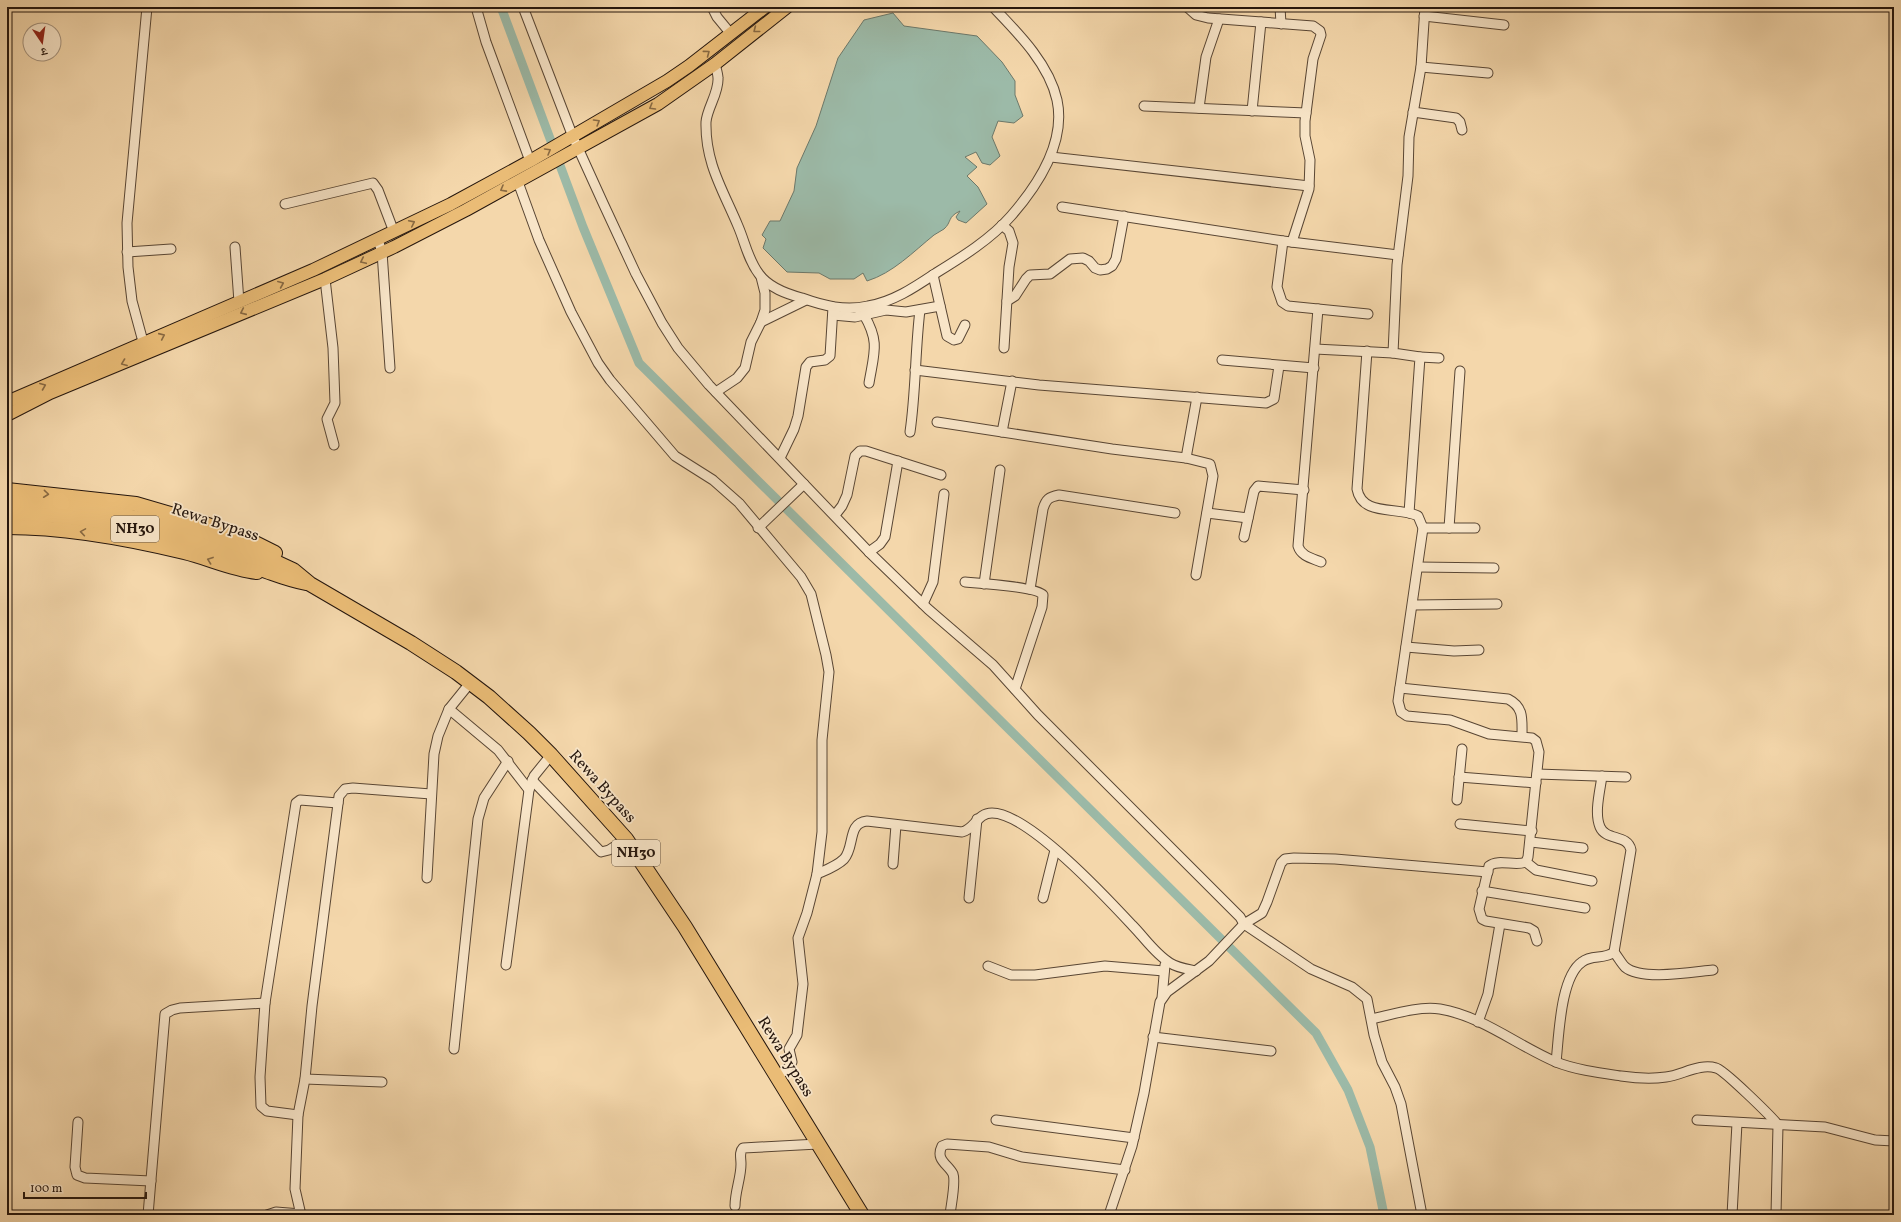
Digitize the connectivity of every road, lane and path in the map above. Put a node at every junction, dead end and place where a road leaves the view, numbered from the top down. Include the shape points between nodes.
1 (147, 7) edge
2 (476, 7) edge
3 (522, 7) edge
4 (712, 7) edge
5 (765, 7) edge
6 (787, 7) edge
7 (993, 7) edge
8 (1187, 7) edge
9 (1280, 7) edge
10 (1424, 11) edge
11 (1219, 19) junction
12 (1261, 22) junction
13 (1281, 24) junction
14 (1504, 25) dead end
15 (731, 34) junction
16 (714, 64) junction
17 (1421, 67) junction
18 (1488, 72) dead end
19 (1144, 106) dead end
20 (1199, 108) junction
21 (1252, 111) junction
22 (1413, 112) junction
23 (1306, 114) junction
24 (1462, 130) dead end
25 (570, 144) junction
26 (1051, 157) junction
27 (531, 161) junction
28 (518, 182) junction
29 (1309, 186) junction
30 (285, 204) dead end
31 (1062, 207) dead end
32 (1124, 216) junction
33 (1002, 224) junction
34 (394, 232) junction
35 (378, 240) junction
36 (1283, 241) junction
37 (1292, 242) junction
38 (235, 247) dead end
39 (171, 249) dead end
40 (128, 252) junction
41 (382, 252) junction
42 (1398, 255) junction
43 (933, 275) junction
44 (760, 276) junction
45 (325, 279) junction
46 (806, 300) junction
47 (1006, 301) junction
48 (239, 302) junction
49 (940, 306) junction
50 (1318, 309) junction
51 (920, 310) junction
52 (833, 311) junction
53 (1368, 314) dead end
54 (864, 315) junction
55 (761, 322) junction
56 (965, 325) dead end
57 (1004, 348) dead end
58 (1315, 349) junction
59 (145, 350) junction
60 (1367, 351) junction
61 (1393, 353) junction
62 (1420, 357) junction
63 (1439, 358) dead end
64 (1222, 360) dead end
65 (1279, 366) junction
66 (390, 368) dead end
67 (1314, 368) junction
68 (916, 370) junction
69 (1460, 371) dead end
70 (1012, 381) junction
71 (869, 383) dead end
72 (716, 392) junction
73 (1197, 397) junction
74 (7, 402) edge
75 (7, 415) edge
76 (937, 422) dead end
77 (910, 432) dead end
78 (1002, 432) junction
79 (334, 445) dead end
80 (780, 458) junction
81 (1186, 458) junction
82 (898, 461) junction
83 (1000, 470) dead end
84 (941, 475) dead end
85 (802, 486) junction
86 (7, 490) edge
87 (1304, 490) junction
88 (944, 494) dead end
89 (7, 502) edge
90 (1409, 512) junction
91 (1175, 513) dead end
92 (1207, 513) junction
93 (7, 514) edge
94 (834, 516) junction
95 (1248, 518) junction
96 (7, 527) edge
97 (758, 528) junction
98 (1423, 528) junction
99 (1449, 528) junction
100 (1475, 528) dead end
101 (1244, 537) dead end
102 (869, 552) junction
103 (238, 553) junction
104 (1321, 562) dead end
105 (1418, 567) junction
106 (1494, 568) dead end
107 (293, 570) junction
108 (275, 574) junction
109 (1196, 575) dead end
110 (965, 582) dead end
111 (310, 584) junction
112 (984, 584) junction
113 (1030, 589) junction
114 (923, 604) junction
115 (1413, 604) junction
116 (1497, 604) dead end
117 (1406, 647) junction
118 (1479, 650) dead end
119 (470, 683) junction
120 (1400, 688) junction
121 (1015, 689) junction
122 (449, 709) junction
123 (1522, 736) junction
124 (1462, 749) dead end
125 (551, 755) junction
126 (508, 761) junction
127 (1602, 776) junction
128 (1459, 777) junction
129 (1626, 777) dead end
130 (1537, 779) junction
131 (532, 780) junction
132 (529, 790) junction
133 (431, 794) junction
134 (1457, 800) dead end
135 (338, 803) junction
136 (977, 819) junction
137 (1460, 824) dead end
138 (896, 825) junction
139 (1532, 831) junction
140 (626, 839) junction
141 (1531, 842) junction
142 (1583, 848) dead end
143 (1055, 850) junction
144 (1526, 862) junction
145 (893, 864) dead end
146 (1488, 872) junction
147 (817, 874) junction
148 (427, 878) dead end
149 (1592, 881) dead end
150 (1482, 892) junction
151 (969, 898) dead end
152 (1044, 898) dead end
153 (1585, 908) dead end
154 (1500, 924) junction
155 (1242, 926) junction
156 (1537, 941) dead end
157 (1614, 952) junction
158 (1166, 960) junction
159 (506, 965) dead end
160 (988, 966) dead end
161 (1196, 970) junction
162 (1713, 970) dead end
163 (1164, 971) junction
164 (1162, 998) junction
165 (265, 1003) junction
166 (1372, 1019) junction
167 (1478, 1022) junction
168 (1153, 1037) junction
169 (454, 1049) dead end
170 (1271, 1051) dead end
171 (1556, 1062) junction
172 (778, 1076) junction
173 (305, 1079) junction
174 (382, 1082) dead end
175 (298, 1115) junction
176 (996, 1120) dead end
177 (1697, 1120) dead end
178 (78, 1122) dead end
179 (1737, 1123) junction
180 (1778, 1125) junction
181 (1134, 1138) junction
182 (1894, 1142) edge
183 (818, 1144) junction
184 (1124, 1170) junction
185 (151, 1181) junction
186 (735, 1206) dead end
187 (301, 1214) edge
188 (148, 1215) edge
189 (267, 1215) edge
190 (862, 1215) edge
191 (950, 1215) edge
192 (1109, 1215) edge
193 (1422, 1215) edge
194 (1732, 1215) edge
195 (1776, 1215) edge

1 - 40 street via 127,223
2 - 27 street via 486,42
3 - 25 street
4 - 15 street
5 - 15 main road
6 -> 16 main road
7 - 26 street via 1035,55 1049,77 1057,100 1058,116
8 - 11 street via 1196,15
9 - 13 street
10 - 14 street
10 - 17 street
11 - 12 street
11 - 20 street via 1206,57
12 - 13 street
12 - 21 street
13 - 23 street via 1313,26 1320,31 1313,59
25 -> 15 main road via 667,81
16 -> 25 main road via 658,104
16 - 44 street via 718,79 706,121 711,165 739,227 748,256
17 - 18 street
17 - 22 street
19 - 20 street
20 - 21 street
21 - 23 street
22 - 24 street via 1448,115 1460,122
22 - 42 street
23 - 29 street via 1305,136 1310,160
27 -> 25 main road
25 - 28 main road via 538,171
25 - 72 street via 662,323 678,348
26 - 29 street
26 - 33 street via 1011,217
34 -> 27 main road
28 -> 41 main road
28 - 97 street via 539,240 570,312 598,363 666,446 685,463 722,486
29 - 37 street
30 - 34 street via 374,183
31 - 32 street
32 - 36 street
32 - 47 street via 1116,259 1112,266 1100,270 1083,258 1070,259 1050,274 1030,276 1015,296
33 - 43 street via 983,241
33 - 47 street via 1009,231 1013,243
34 - 35 main road
35 - 41 street
48 -> 35 main road
36 - 37 street
36 - 50 street via 1277,287 1282,302 1288,306
37 - 42 street
38 - 48 street
39 - 40 street
40 - 59 street via 132,301
41 -> 45 main road
41 - 66 street
42 - 61 street
43 - 49 street
43 - 52 street via 888,301
44 - 46 street via 783,292
44 - 55 street via 766,300
45 -> 59 main road
45 - 79 street via 333,348 335,403 327,419
46 - 52 street
46 - 55 street
47 - 57 street
59 -> 48 main road
49 - 51 street
49 - 56 street via 947,336 950,339 958,339
50 - 53 street
50 - 58 street
51 - 54 street via 886,310
51 - 68 street
52 - 54 street via 855,317
52 - 80 street via 830,356 825,360 810,362 806,367 796,422
54 - 71 street via 872,328 875,346
55 - 72 street via 751,342 742,374
58 - 60 street
58 - 67 street
74 -> 59 main road
59 -> 75 main road
60 - 61 street
60 - 90 street via 1358,498 1371,507
61 - 62 street
62 - 63 street
62 - 90 street
64 - 65 street
65 - 67 street
65 - 73 street via 1275,395 1266,403
67 - 87 street
68 - 70 street
68 - 77 street
69 - 99 street
70 - 73 street
70 - 78 street
72 - 80 street
73 - 81 street
76 - 78 street
78 - 81 street
80 - 85 street
81 - 92 street via 1210,464 1213,469
82 - 84 street
82 - 94 street via 866,451 858,452 845,500
82 - 102 street via 885,536 880,544
83 - 112 street
85 - 94 street
85 - 97 street
86 -> 107 highway via 136,504 208,525 251,541 283,558
87 - 95 street via 1258,486 1254,491
87 - 104 street via 1298,546 1304,554
88 - 114 street via 933,582
89 - 103 highway, Rewa Bypass / NH30 via 127,516 167,524
90 - 98 street via 1418,516
91 - 113 street via 1059,495 1051,497 1045,501 1042,509
92 - 95 street
92 - 109 street
93 - 103 highway, Rewa Bypass / NH30 via 29,514 120,526
94 - 102 street
95 - 101 street
108 -> 96 highway via 238,570 199,556 141,542 77,531
97 - 147 street via 810,589 828,664 822,740 822,832
98 - 99 street
98 - 105 street
99 - 100 street
102 - 114 street
103 - 107 highway, Rewa Bypass / NH30
103 - 108 highway, Rewa Bypass / NH30
105 - 106 street
105 - 115 street
107 - 111 highway, Rewa Bypass / NH30
108 - 111 highway, Rewa Bypass / NH30
110 - 112 street
111 - 119 highway, Rewa Bypass / NH30 via 382,625
112 - 113 street
113 - 121 street via 1041,592 1044,598
114 - 121 street via 993,665
115 - 116 street
115 - 117 street
117 - 118 street via 1454,651
117 - 120 street
119 - 122 street
119 - 125 highway, Rewa Bypass / NH30 via 513,718
120 - 123 street via 1399,707 1407,716 1450,720 1489,734
120 - 123 street via 1508,699 1516,702 1520,708
121 - 155 street via 1240,917
122 - 126 street
122 - 133 street via 434,754
123 - 130 street via 1532,738 1538,746
124 - 128 street
125 - 131 street
125 - 140 highway, Rewa Bypass / NH30
126 - 132 street
126 - 169 street via 484,798 478,819
127 - 129 street
127 - 130 street
127 - 157 street via 1598,819 1600,828 1611,836 1626,841 1631,850
128 - 130 street
128 - 134 street
130 - 139 street
131 - 132 street
131 - 140 street via 601,852
132 - 159 street
133 - 135 street via 353,788 341,792
133 - 148 street
135 - 165 street via 300,800 296,803
135 - 173 street
136 - 138 street via 968,830 962,832
136 - 143 street via 991,813 1014,819 1032,830
136 - 151 street
137 - 139 street
138 - 145 street
138 - 147 street via 867,822 857,824 844,859
139 - 141 street
140 - 172 highway, Rewa Bypass / NH30 via 685,927
141 - 142 street
141 - 144 street
143 - 152 street
143 - 158 street via 1097,888
144 - 146 street via 1493,863 1489,866
144 - 149 street via 1540,871
146 - 150 street
146 - 155 street via 1335,859 1286,859 1277,870 1262,913
147 - 172 street via 798,938 803,984 797,1035 789,1049 792,1062
150 - 153 street
150 - 154 street via 1480,915 1486,921
154 - 156 street via 1529,928 1534,931
154 - 167 street via 1488,994
155 - 161 street via 1209,961
155 - 166 street via 1266,937 1311,970 1361,993 1367,999
157 - 162 street via 1626,968 1640,973
157 - 171 street via 1605,958 1591,958 1581,962 1570,979 1562,1004
158 - 161 street
158 - 163 street
160 - 163 street via 1010,975 1035,975 1105,966
161 - 164 street
163 - 164 street
164 - 168 street via 1158,1006
165 - 175 street via 260,1077 261,1106 267,1111
165 - 185 street via 180,1008 165,1014
166 - 167 street via 1420,1009 1440,1009
166 - 193 street via 1382,1062 1396,1087 1401,1104
167 - 171 street
168 - 170 street
168 - 181 street
171 - 180 street via 1622,1076 1656,1078 1706,1066 1718,1068 1761,1106
172 - 183 highway, Rewa Bypass / NH30
173 - 174 street
173 - 175 street
175 - 187 street via 296,1196
176 - 181 street
177 - 179 street
178 - 185 street via 75,1167 77,1175 85,1178
179 - 180 street
179 - 194 street
180 - 182 street via 1825,1127 1875,1140
180 - 195 street
181 - 184 street
183 - 186 street via 743,1148
183 - 190 highway, Rewa Bypass / NH30
184 - 191 street via 1022,1157 989,1147 947,1144 942,1146 940,1156 954,1178
184 - 192 street
185 - 188 street
187 - 189 street via 276,1212

